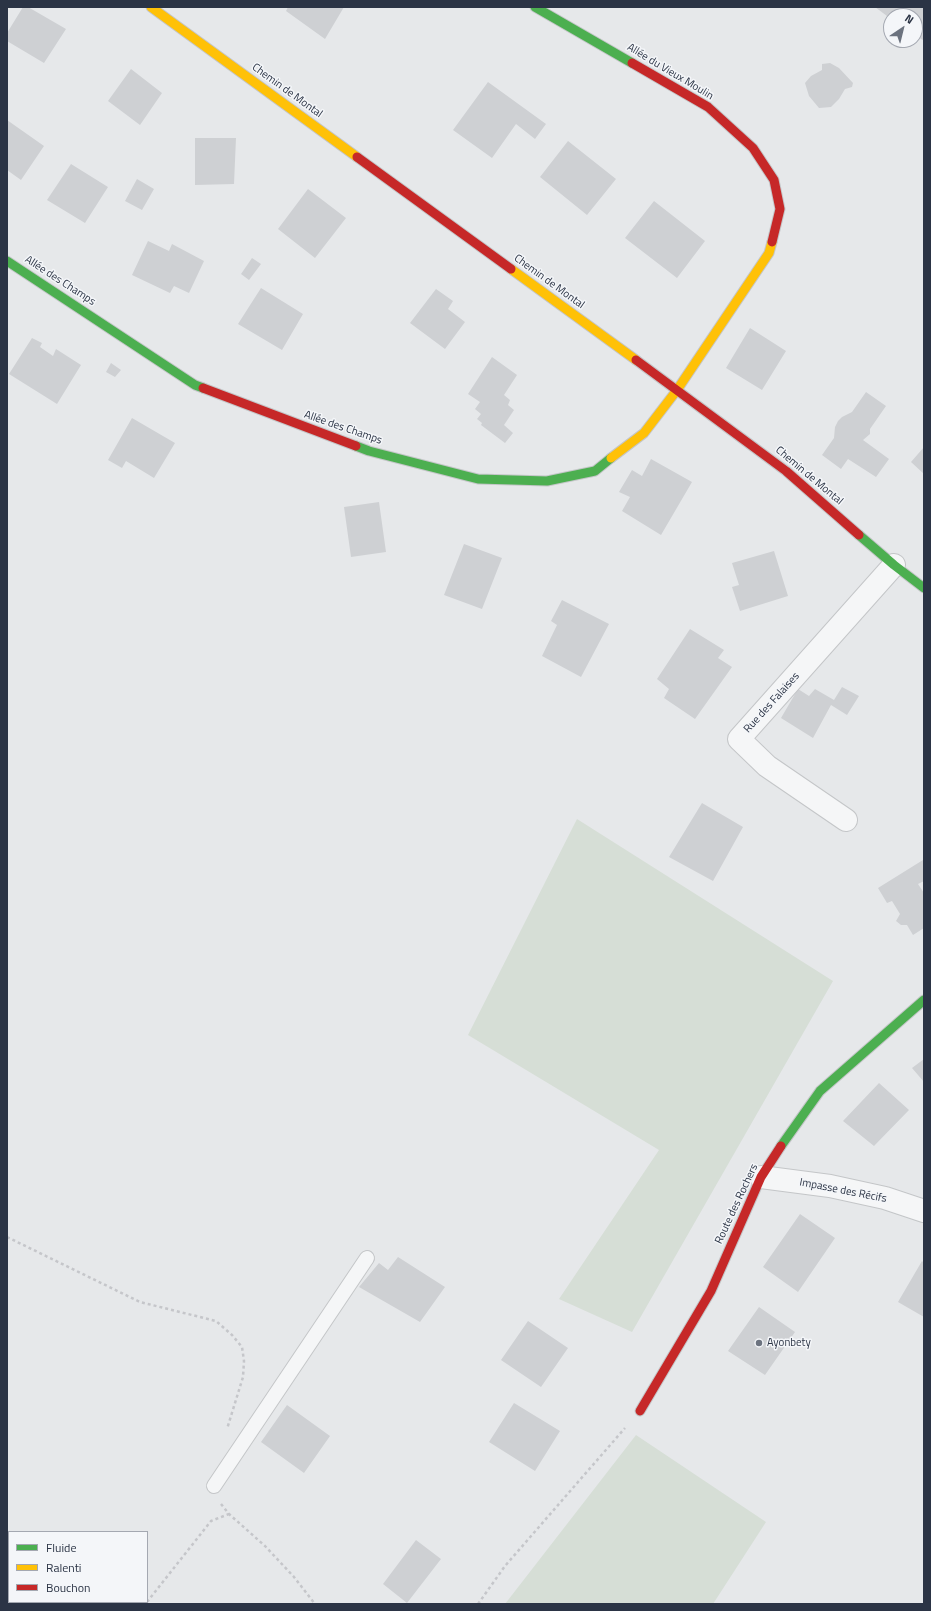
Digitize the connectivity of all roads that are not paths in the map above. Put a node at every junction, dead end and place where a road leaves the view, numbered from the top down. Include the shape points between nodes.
1 (151, 7) edge
2 (535, 7) edge
3 (7, 261) edge
4 (677, 390) junction
5 (894, 566) junction
6 (924, 588) edge
7 (846, 820) dead end
8 (924, 1000) edge
9 (761, 1177) junction
10 (924, 1210) edge
11 (367, 1258) dead end
12 (640, 1411) road end
13 (214, 1486) road end

1 - 4 street, Chemin de Montal
2 - 4 street, Allée du Vieux Moulin via 708,107 753,148 774,180 780,209 769,253
3 - 4 street, Allée des Champs via 195,385 369,450 478,479 547,481 595,471 644,433
4 - 5 street, Chemin de Montal via 786,471
5 - 6 street, Chemin de Montal
5 - 7 street, Rue des Falaises via 739,739 767,766
8 - 9 street, Route des Rochers via 820,1091
9 - 10 street, Impasse des Récifs via 830,1186
9 - 12 street, Route des Rochers via 711,1291
11 - 13 lane

